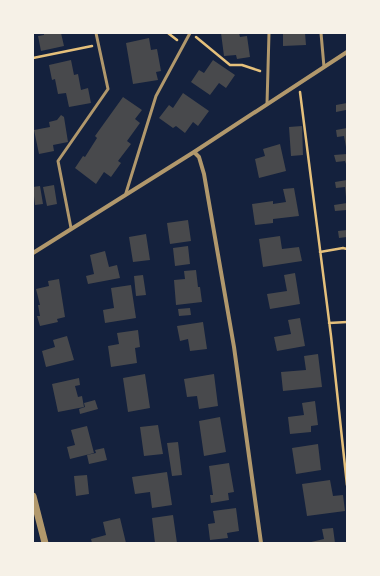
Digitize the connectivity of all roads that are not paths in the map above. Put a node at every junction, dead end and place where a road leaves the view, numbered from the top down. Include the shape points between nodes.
1 (96, 33) edge
2 (191, 33) edge
3 (269, 33) edge
4 (321, 33) edge
5 (347, 52) edge
6 (324, 67) junction
7 (267, 104) junction
8 (194, 152) junction
9 (126, 193) junction
10 (71, 228) junction
11 (33, 253) edge
12 (33, 496) edge
13 (45, 543) edge
14 (262, 543) edge

1 - 10 lane via 108,89 58,161
2 - 9 lane via 156,96
3 - 7 lane
4 - 6 lane
5 - 6 street
6 - 7 street
7 - 8 street
8 - 9 street
8 - 14 street via 202,164 206,182 234,347
9 - 10 street
10 - 11 street
12 - 13 street

